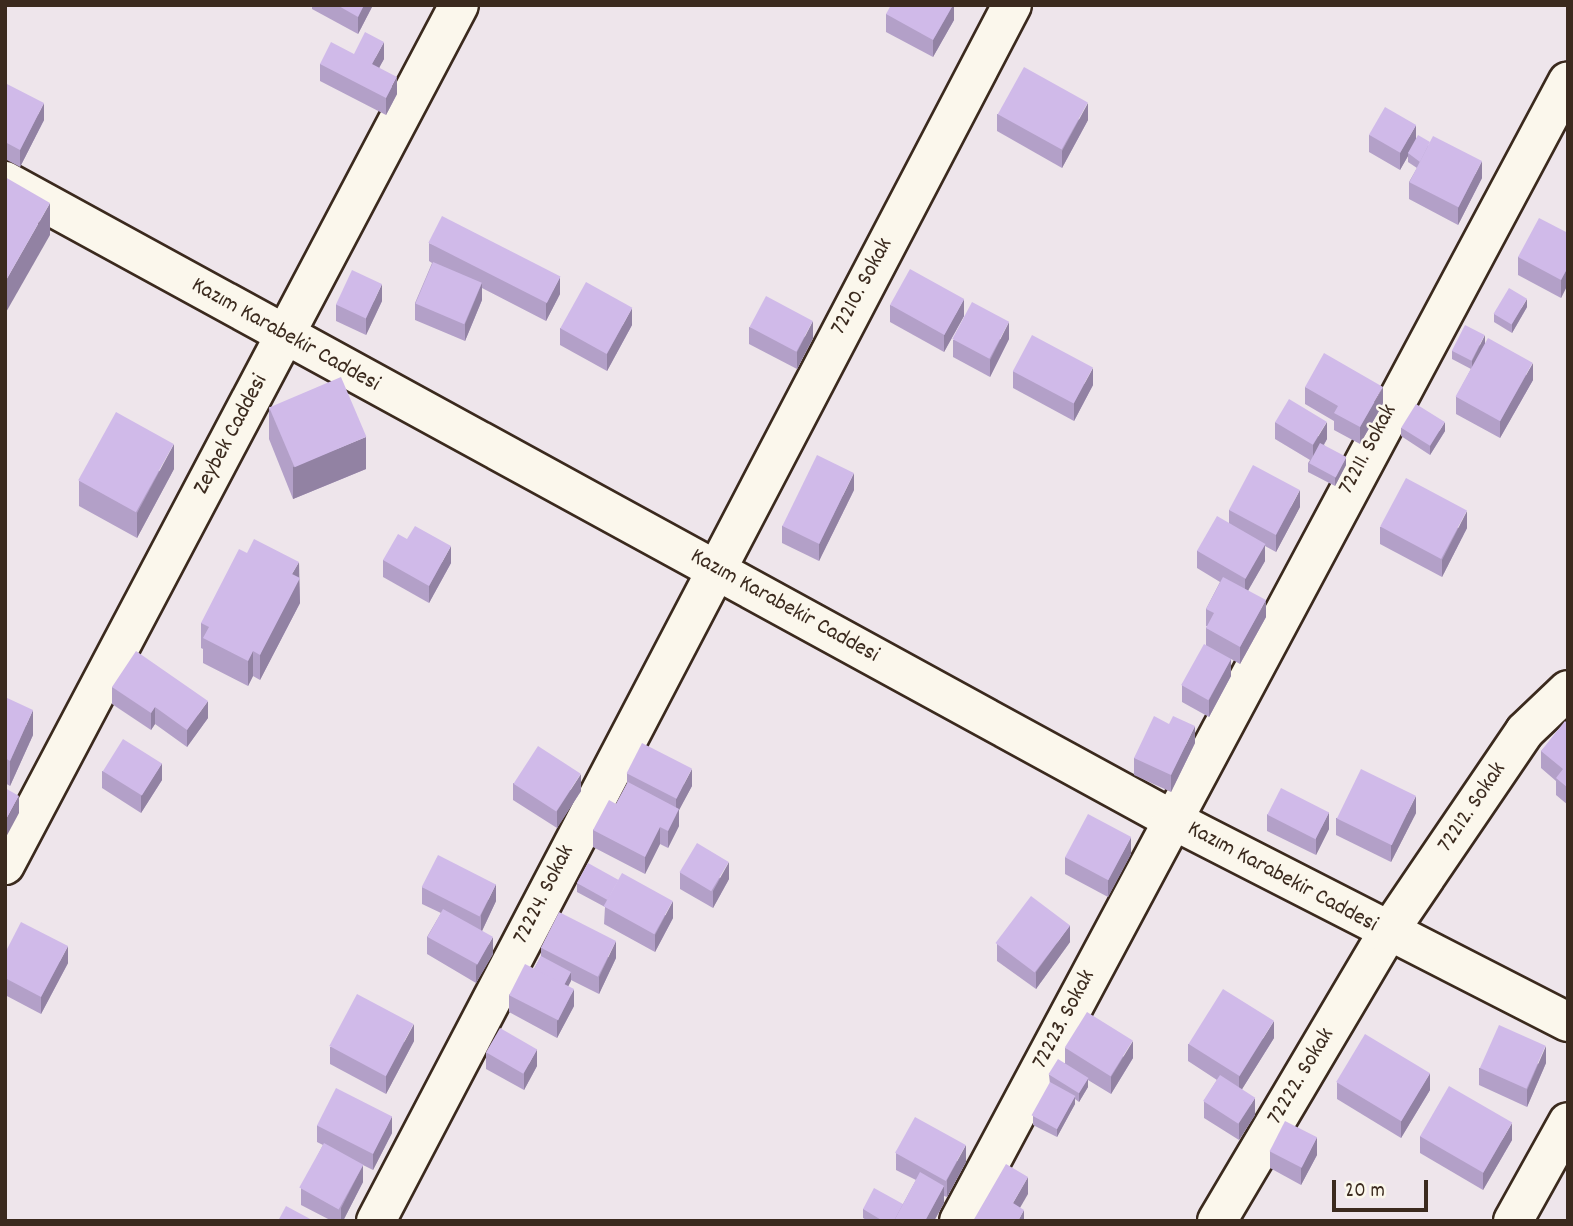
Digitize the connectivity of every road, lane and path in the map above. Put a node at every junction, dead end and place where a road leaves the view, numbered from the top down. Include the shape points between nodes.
1 (459, 5) edge
2 (1012, 5) edge
3 (1568, 81) edge
4 (5, 181) edge
5 (284, 336) junction
6 (715, 569) junction
7 (1568, 690) edge
8 (1171, 819) junction
9 (5, 865) edge
10 (1388, 933) junction
11 (1568, 1022) edge
12 (1568, 1122) edge
13 (376, 1221) edge
14 (960, 1221) edge
15 (1217, 1221) edge
16 (1513, 1221) edge

1 - 5 street, Zeybek Caddesi
2 - 6 street, 72210. Sokak
3 - 8 street, 72211. Sokak
4 - 5 street, Kazım Karabekir Caddesi
5 - 6 street, Kazım Karabekir Caddesi
5 - 9 street, Zeybek Caddesi
6 - 8 street, Kazım Karabekir Caddesi
6 - 13 street, 72224. Sokak
7 - 10 street, 72212. Sokak via 1525,731
8 - 10 street, Kazım Karabekir Caddesi
8 - 14 street, 72223. Sokak
10 - 11 street, Kazım Karabekir Caddesi
10 - 15 street, 72222. Sokak
12 - 16 street

